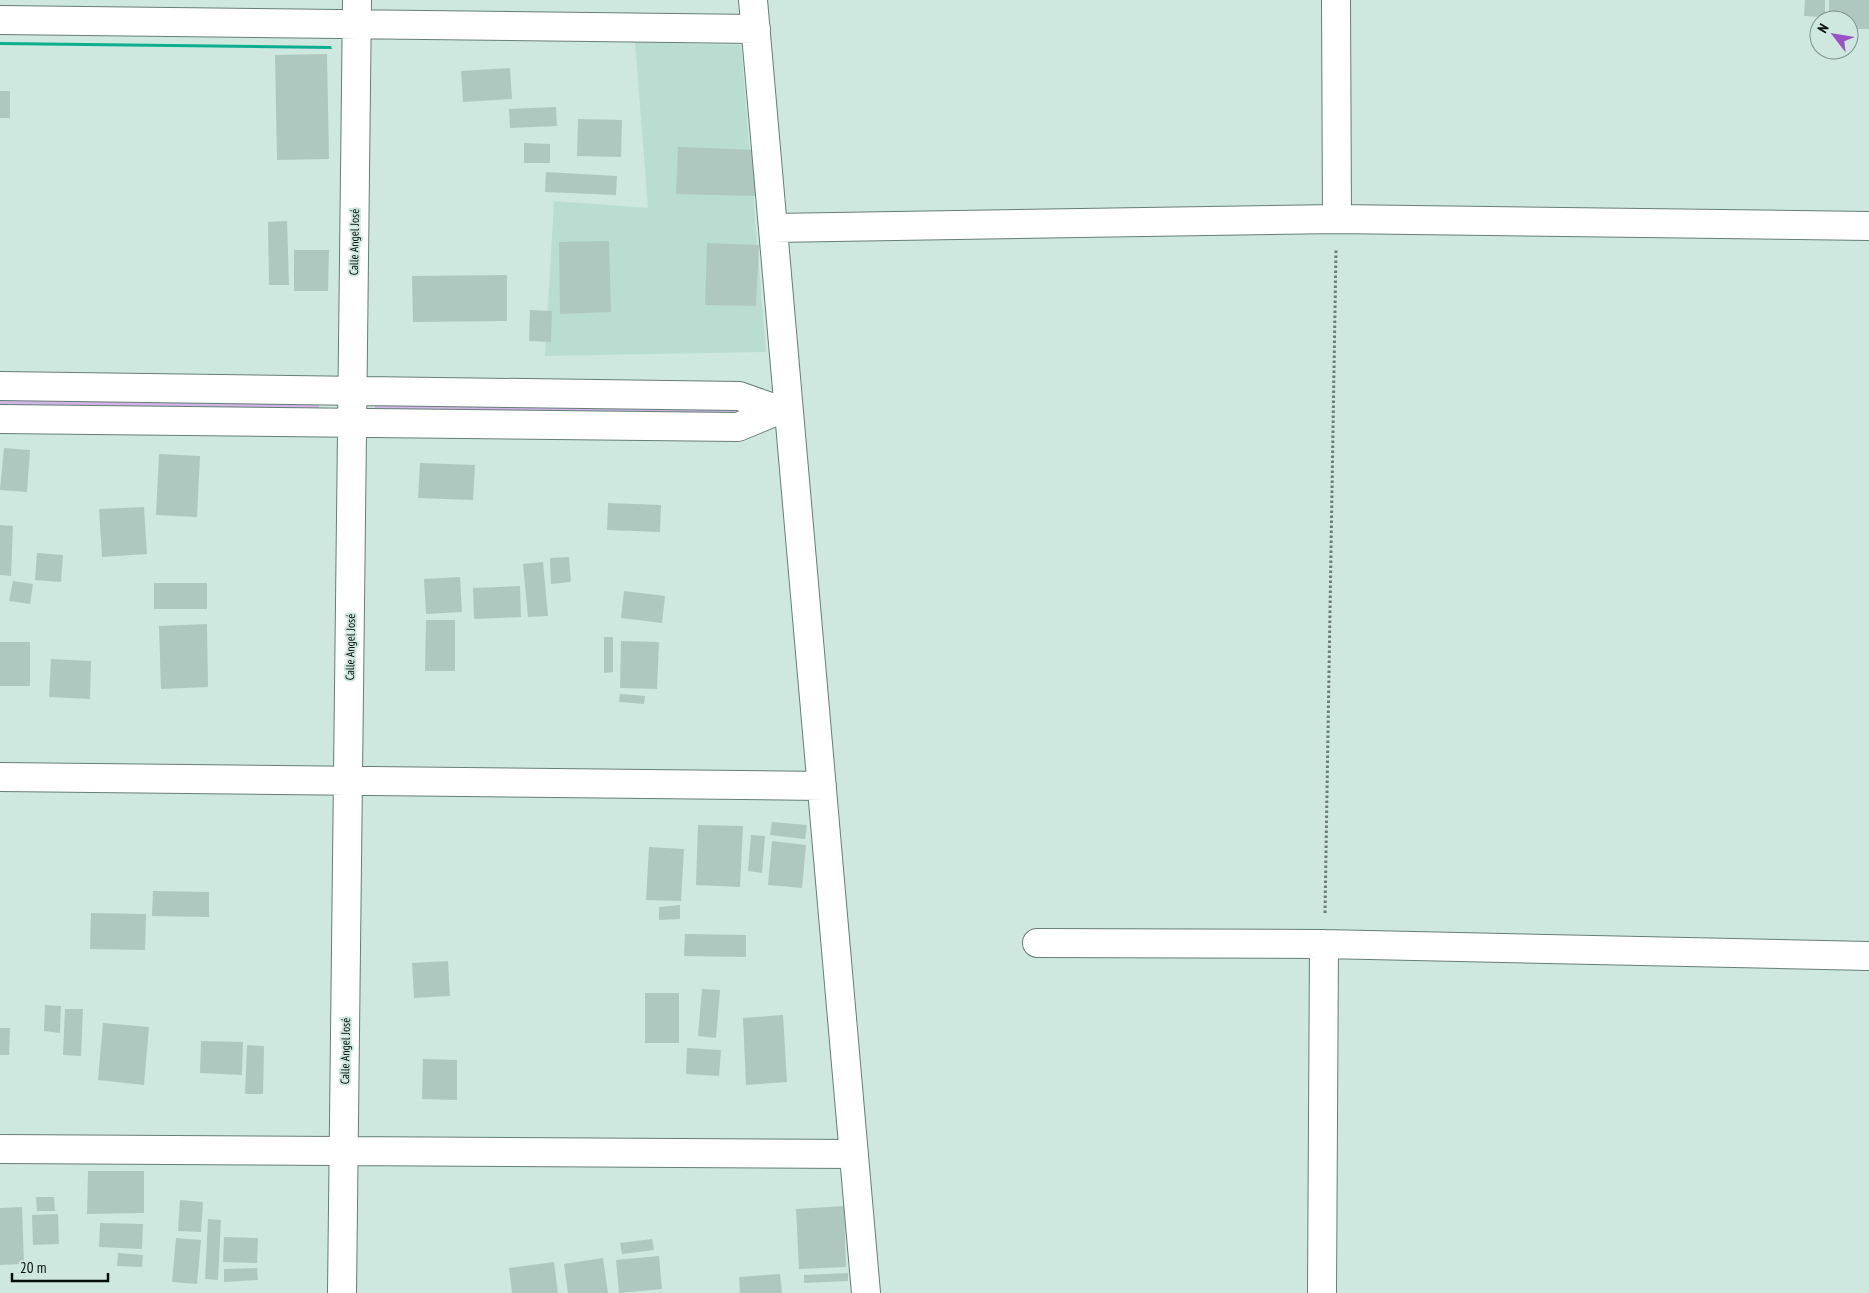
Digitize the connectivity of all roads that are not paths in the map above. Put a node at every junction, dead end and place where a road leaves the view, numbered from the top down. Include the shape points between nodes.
1 (753, 0) edge
2 (1336, 0) edge
3 (357, 12) edge
4 (0, 20) edge
5 (756, 29) junction
6 (1337, 219) junction
7 (1869, 226) edge
8 (773, 228) junction
9 (0, 386) edge
10 (352, 391) junction
11 (784, 410) junction
12 (0, 419) edge
13 (352, 422) junction
14 (0, 777) edge
15 (348, 781) junction
16 (822, 786) junction
17 (1037, 943) dead end
18 (1324, 944) junction
19 (1869, 956) edge
20 (0, 1149) edge
21 (344, 1151) junction
22 (854, 1154) junction
23 (342, 1293) edge
24 (866, 1293) edge
25 (1322, 1293) edge

1 - 5 street
2 - 6 street
3 - 4 street
3 - 5 street
3 - 10 street, Calle Angel José
5 - 8 street
6 - 7 street
6 - 8 street
8 - 11 street
9 - 10 street
10 - 11 street via 739,396
10 - 13 street, Calle Angel José
11 - 13 street via 738,427
11 - 16 street
12 - 13 street
13 - 15 street, Calle Angel José
14 - 15 street
15 - 16 street
15 - 21 street, Calle Angel José
16 - 22 street
17 - 18 street
18 - 19 street
18 - 25 street
20 - 21 street
21 - 22 street
21 - 23 street, Calle Angel José
22 - 24 street

